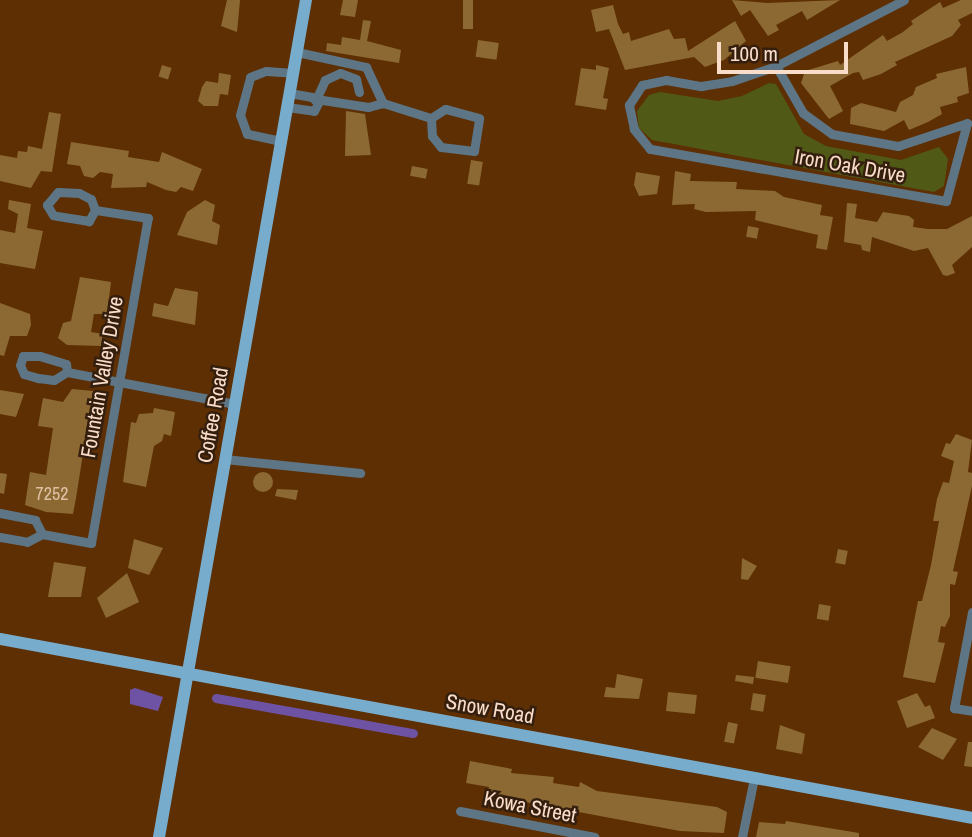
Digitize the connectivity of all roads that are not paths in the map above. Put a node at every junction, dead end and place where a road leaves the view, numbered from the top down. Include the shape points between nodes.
1 (306, 0) edge
2 (904, 0) edge
3 (886, 4) edge
4 (297, 52) junction
5 (776, 66) junction
6 (293, 73) junction
7 (359, 92) dead end
8 (289, 93) junction
9 (316, 99) junction
10 (383, 103) junction
11 (287, 107) junction
12 (431, 118) junction
13 (281, 141) junction
14 (95, 210) junction
15 (67, 372) junction
16 (119, 382) junction
17 (235, 404) junction
18 (225, 459) junction
19 (360, 473) dead end
20 (0, 513) edge
21 (42, 534) junction
22 (0, 537) edge
23 (972, 612) edge
24 (0, 639) edge
25 (188, 673) junction
26 (972, 711) edge
27 (754, 778) junction
28 (460, 811) dead end
29 (972, 818) edge
30 (159, 837) edge
31 (595, 837) edge
32 (742, 837) edge

1 - 4 main road, Coffee Road
2 - 3 street, Iron Oak Drive
3 - 5 street, Iron Oak Drive
4 - 6 main road, Coffee Road
4 - 10 street via 366,67
5 - 5 street, Iron Oak Drive via 701,86 666,79 642,85 629,105 634,129 650,149 946,201 967,123 898,146 832,134 803,113
6 - 8 main road, Coffee Road
6 - 13 street via 266,71 250,77 240,115 247,134
7 - 9 street via 356,79 340,73 325,80
8 - 9 street
8 - 11 main road, Coffee Road
9 - 10 street via 368,107
9 - 11 street via 313,111
10 - 12 street
11 - 13 main road, Coffee Road
12 - 12 street via 435,143 474,151 479,118 445,109
13 - 17 main road, Coffee Road
14 - 14 street via 89,220 53,215 47,205 58,192 79,194 91,199
14 - 16 street, Fountain Valley Drive via 148,218
15 - 15 street via 54,380 38,378 24,374 20,365 23,356 40,356 66,364
15 - 16 street
16 - 17 street
16 - 21 street, Fountain Valley Drive via 91,543
17 - 18 main road, Coffee Road
18 - 19 street
18 - 25 main road, Coffee Road
20 - 21 street via 34,520
21 - 22 street via 27,542
23 - 26 street via 954,708
24 - 25 main road, Snow Road
25 - 27 main road, Snow Road
25 - 30 main road, Coffee Road
27 - 29 main road, Snow Road
27 - 32 street
28 - 31 street, Kowa Street

